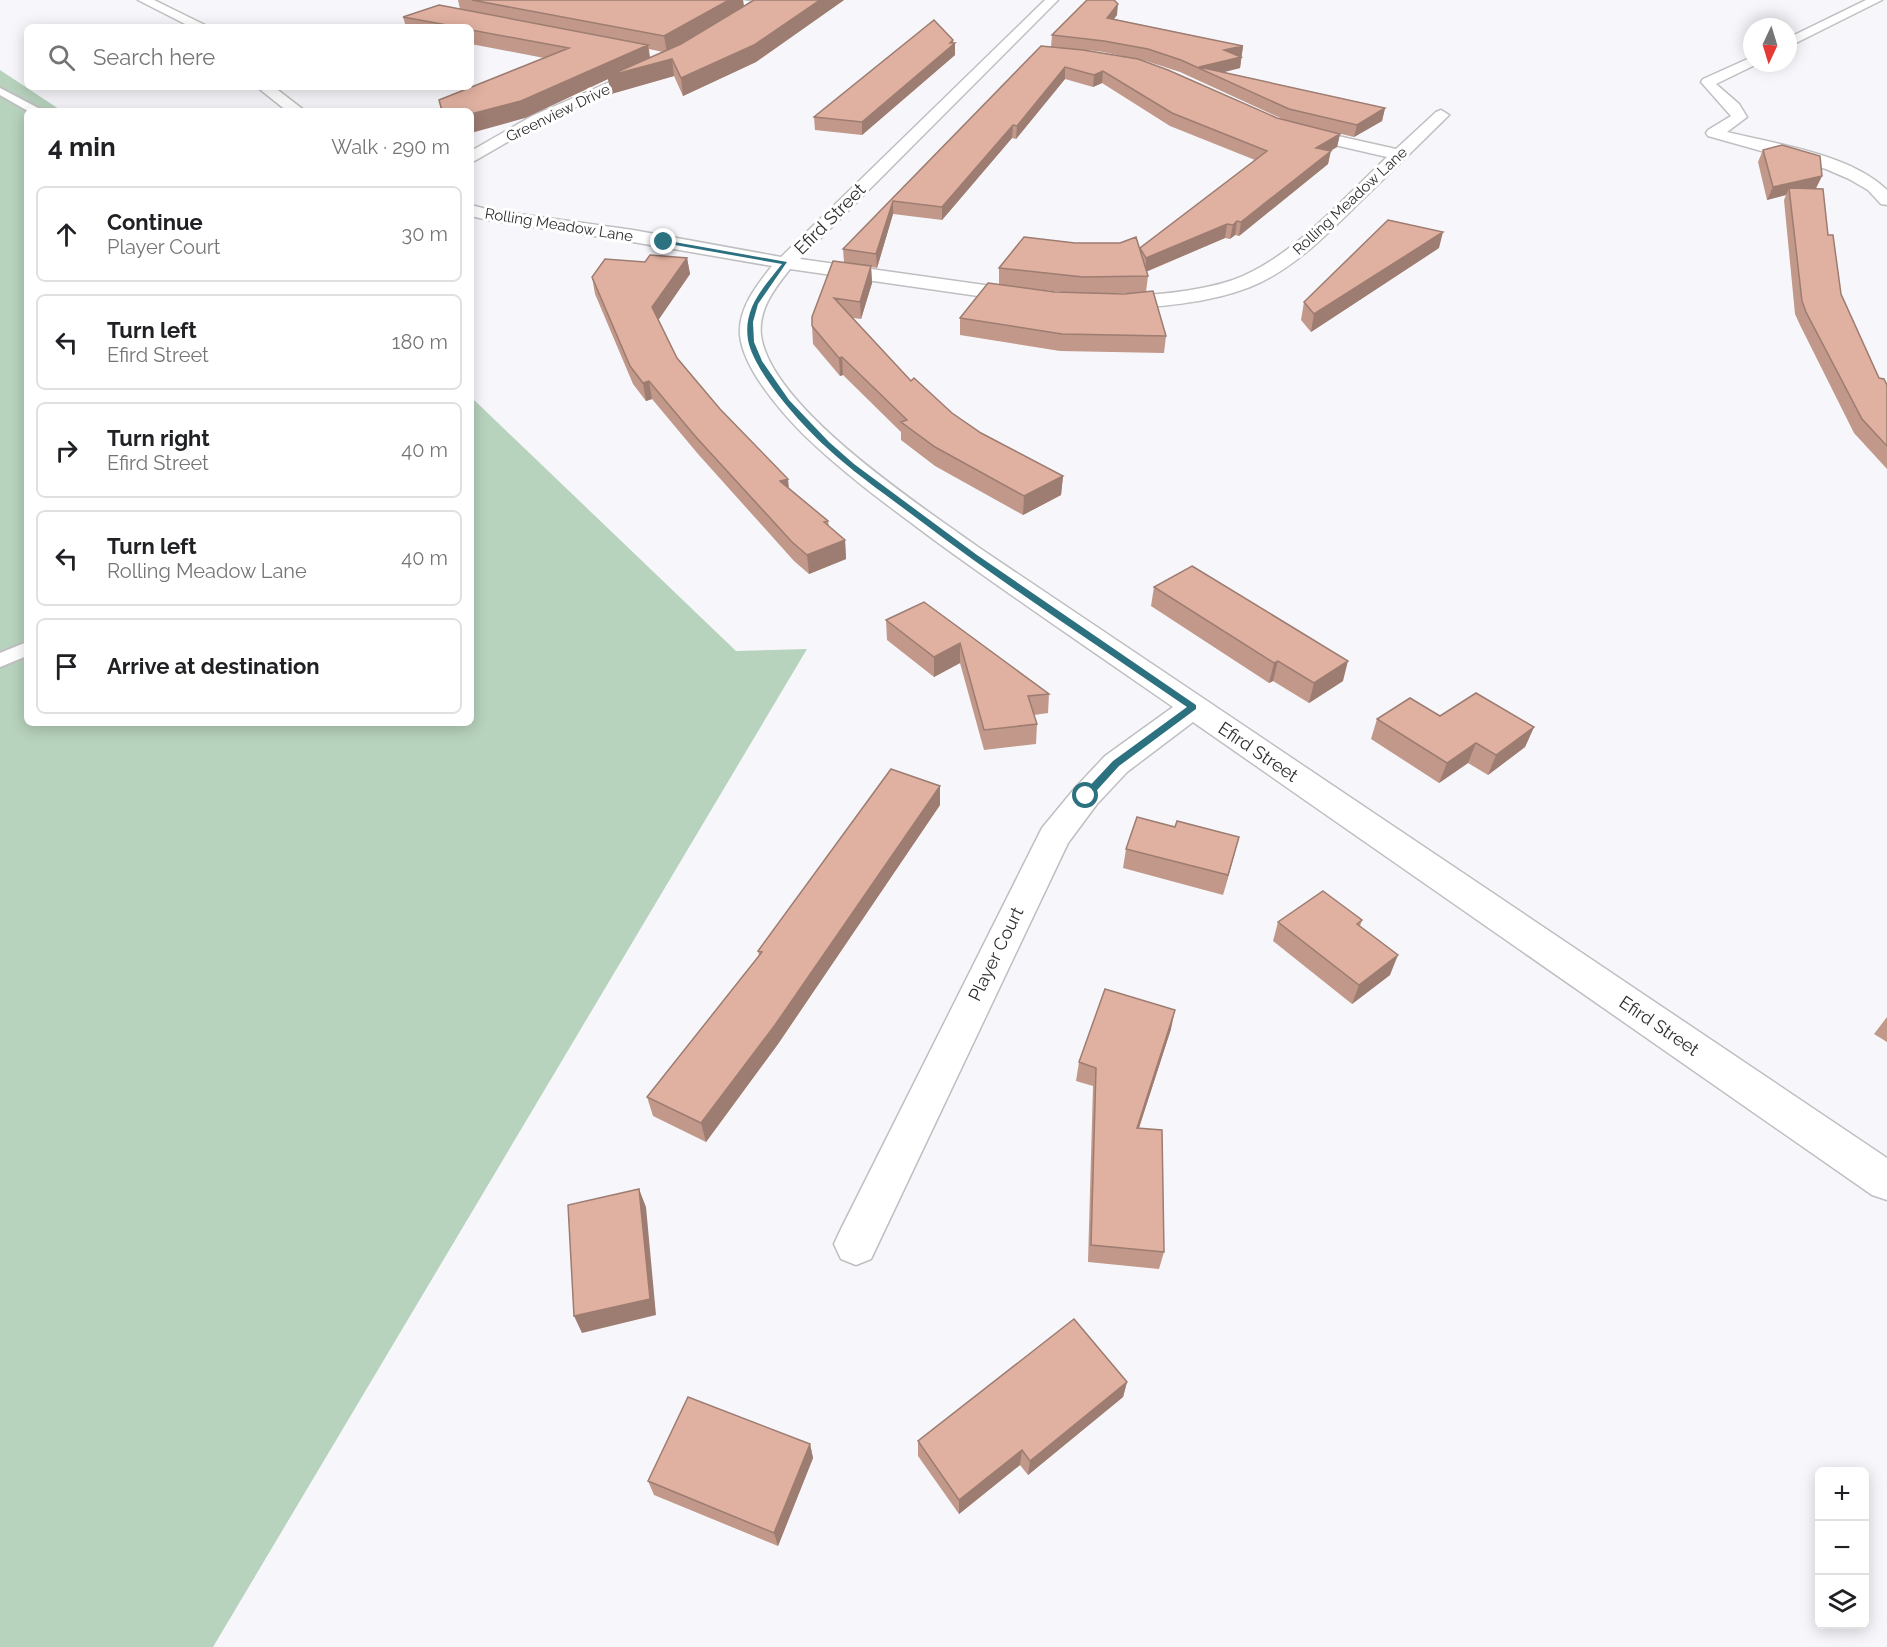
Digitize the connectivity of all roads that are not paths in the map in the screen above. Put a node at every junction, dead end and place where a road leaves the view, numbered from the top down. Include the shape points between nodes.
1 (144, 0) edge
2 (719, 0) edge
3 (1052, 0) edge
4 (1876, 0) edge
5 (768, 2) edge
6 (745, 16) edge
7 (196, 24) edge
8 (1797, 39) edge
9 (660, 64) edge
10 (1743, 65) edge
11 (268, 90) edge
12 (0, 91) edge
13 (31, 108) edge
14 (293, 108) edge
15 (1441, 115) dead end
16 (1281, 126) edge
17 (1400, 155) junction
18 (474, 156) edge
19 (1887, 200) edge
20 (474, 211) edge
21 (785, 263) junction
22 (1043, 299) edge
23 (1096, 304) edge
24 (24, 649) edge
25 (0, 661) edge
26 (1193, 707) junction
27 (1887, 1180) edge
28 (856, 1244) dead end

1 - 7 street
2 - 5 lane
3 - 21 street, Efird Street via 1014,49
4 - 8 street
5 - 6 street
9 - 18 street, Greenview Drive via 537,119
10 - 19 street via 1708,82 1739,117 1714,133 1838,168 1870,182
11 - 14 street
12 - 13 lane
15 - 17 street, Rolling Meadow Lane
16 - 17 street
17 - 23 street, Rolling Meadow Lane via 1304,244 1268,270 1213,292
20 - 21 street, Rolling Meadow Lane
21 - 22 street, Rolling Meadow Lane
21 - 26 street, Efird Street via 755,303 750,322 751,342 759,361 787,402 826,444 974,557
24 - 25 lane
26 - 27 street, Efird Street
26 - 28 street, Player Court via 1116,764 1054,837

